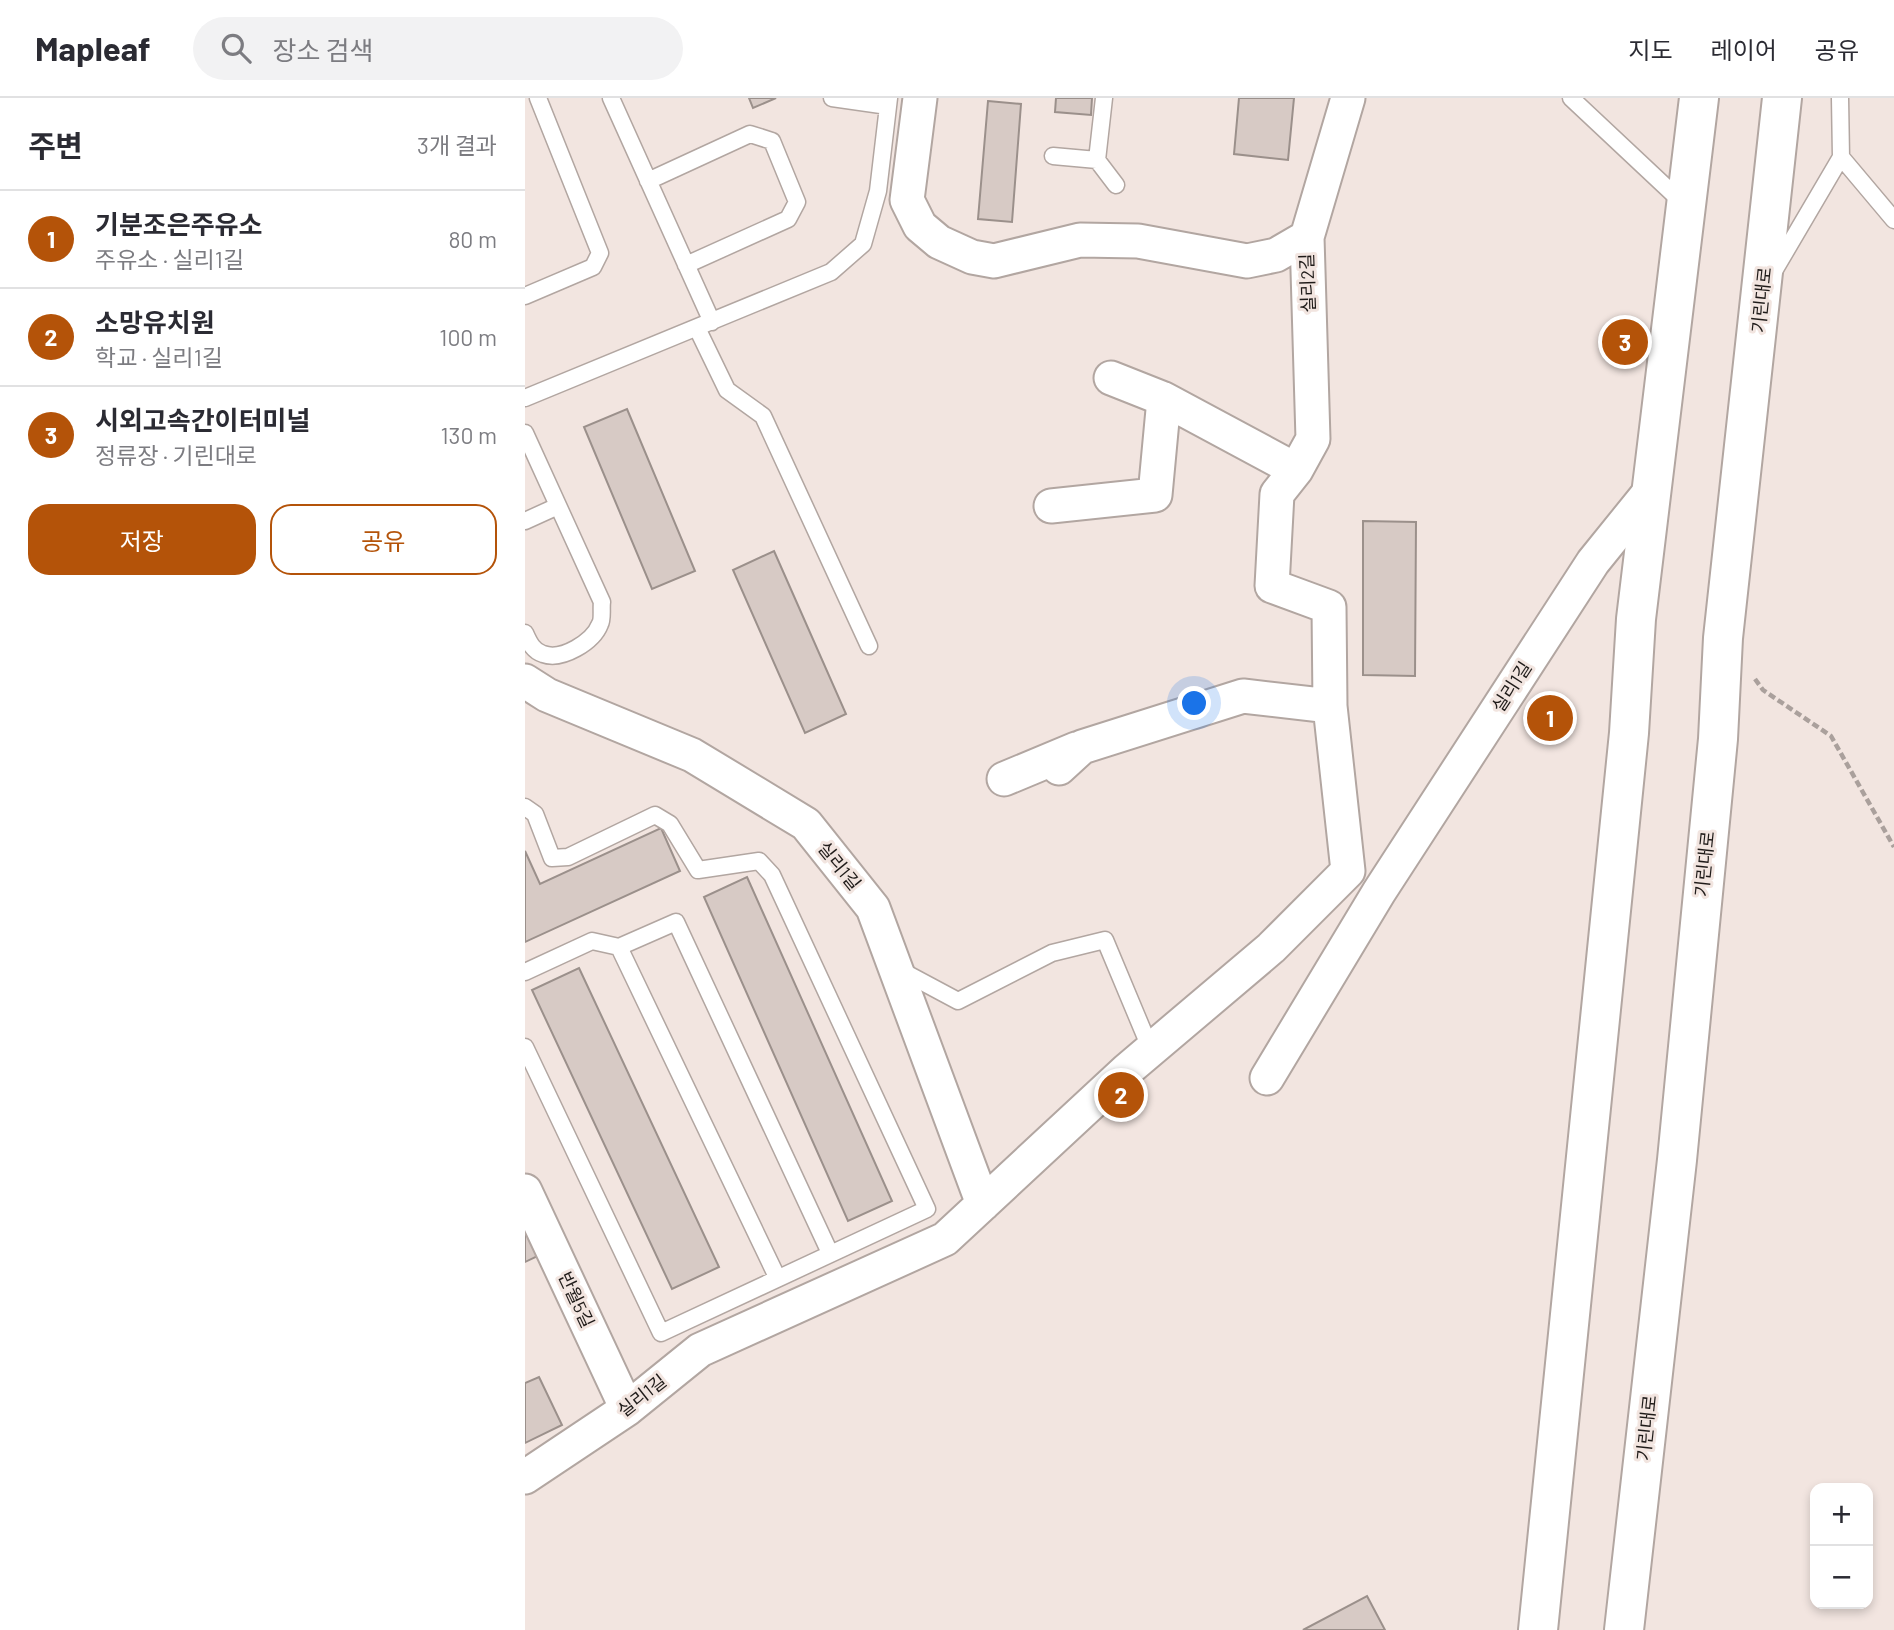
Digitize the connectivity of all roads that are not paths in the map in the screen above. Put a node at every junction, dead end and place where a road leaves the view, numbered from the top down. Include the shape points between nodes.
1 (538, 98) edge
2 (611, 98) edge
3 (832, 98) edge
4 (920, 98) edge
5 (1104, 98) edge
6 (1347, 98) edge
7 (1571, 98) edge
8 (1699, 98) edge
9 (1781, 98) edge
10 (1840, 98) edge
11 (888, 102) edge
12 (1053, 156) dead end
13 (1840, 157) junction
14 (1097, 160) junction
15 (648, 181) junction
16 (1116, 184) dead end
17 (1688, 208) junction
18 (1894, 220) edge
19 (1307, 237) junction
20 (686, 265) junction
21 (1763, 292) junction
22 (525, 296) edge
23 (704, 325) junction
24 (1111, 378) dead end
25 (525, 398) edge
26 (1164, 399) junction
27 (525, 433) edge
28 (1296, 470) junction
29 (1652, 489) junction
30 (558, 506) junction
31 (1051, 506) dead end
32 (525, 521) edge
33 (525, 633) edge
34 (869, 646) dead end
35 (525, 681) edge
36 (1330, 706) junction
37 (1004, 779) dead end
38 (525, 807) edge
39 (1348, 871) junction
40 (1379, 892) junction
41 (619, 947) junction
42 (895, 967) junction
43 (525, 972) edge
44 (525, 1046) edge
45 (1151, 1049) junction
46 (1267, 1078) dead end
47 (525, 1191) edge
48 (983, 1204) junction
49 (830, 1253) junction
50 (777, 1277) junction
51 (627, 1409) junction
52 (525, 1477) edge
53 (1538, 1630) edge
54 (1624, 1630) edge

1 - 22 lane via 600,253 593,267
2 - 15 lane
3 - 11 lane
4 - 19 street via 907,200 920,226 939,242 972,257 994,261 1080,240 1138,241 1247,261 1276,255
5 - 14 lane
6 - 19 street, 실리2길
7 - 17 lane
8 - 17 street
9 - 21 street, 기린대로
10 - 13 lane
11 - 23 lane via 878,191 863,244 831,272
12 - 14 lane
13 - 18 lane
13 - 21 lane
14 - 16 lane
15 - 20 lane
15 - 20 lane via 750,134 772,141 797,202 788,219
17 - 29 street
19 - 28 street, 실리2길 via 1313,439
20 - 23 lane
21 - 54 street, 기린대로 via 1723,638 1718,739 1678,1147
23 - 25 lane
23 - 34 lane via 727,390 763,416
24 - 26 street
26 - 28 street
26 - 31 street via 1155,495
27 - 30 lane
28 - 36 street, 실리2길 via 1277,494 1272,586 1329,607
29 - 40 street, 실리1길 via 1593,562
29 - 53 street
30 - 32 lane
30 - 33 lane via 602,602 601,624 587,641 562,654 544,655 531,646
35 - 42 street, 실리1길 via 547,695 692,755 806,824 873,908
36 - 37 street via 1243,696
36 - 39 street, 실리2길
38 - 49 lane via 535,814 552,858 568,857 655,816 670,824 698,870 759,861 772,875 927,1209
39 - 40 street
39 - 45 street, 실리1길 via 1271,948
40 - 46 street, 실리1길
41 - 43 lane via 592,941
41 - 49 lane via 675,922
41 - 50 lane
42 - 45 lane via 958,1000 1052,953 1105,940
42 - 48 street, 실리1길
44 - 50 lane via 661,1333
45 - 48 street, 실리1길
47 - 51 street, 반월5길
48 - 51 street, 실리1길 via 945,1239 700,1350
49 - 50 lane
51 - 52 street, 실리1길

